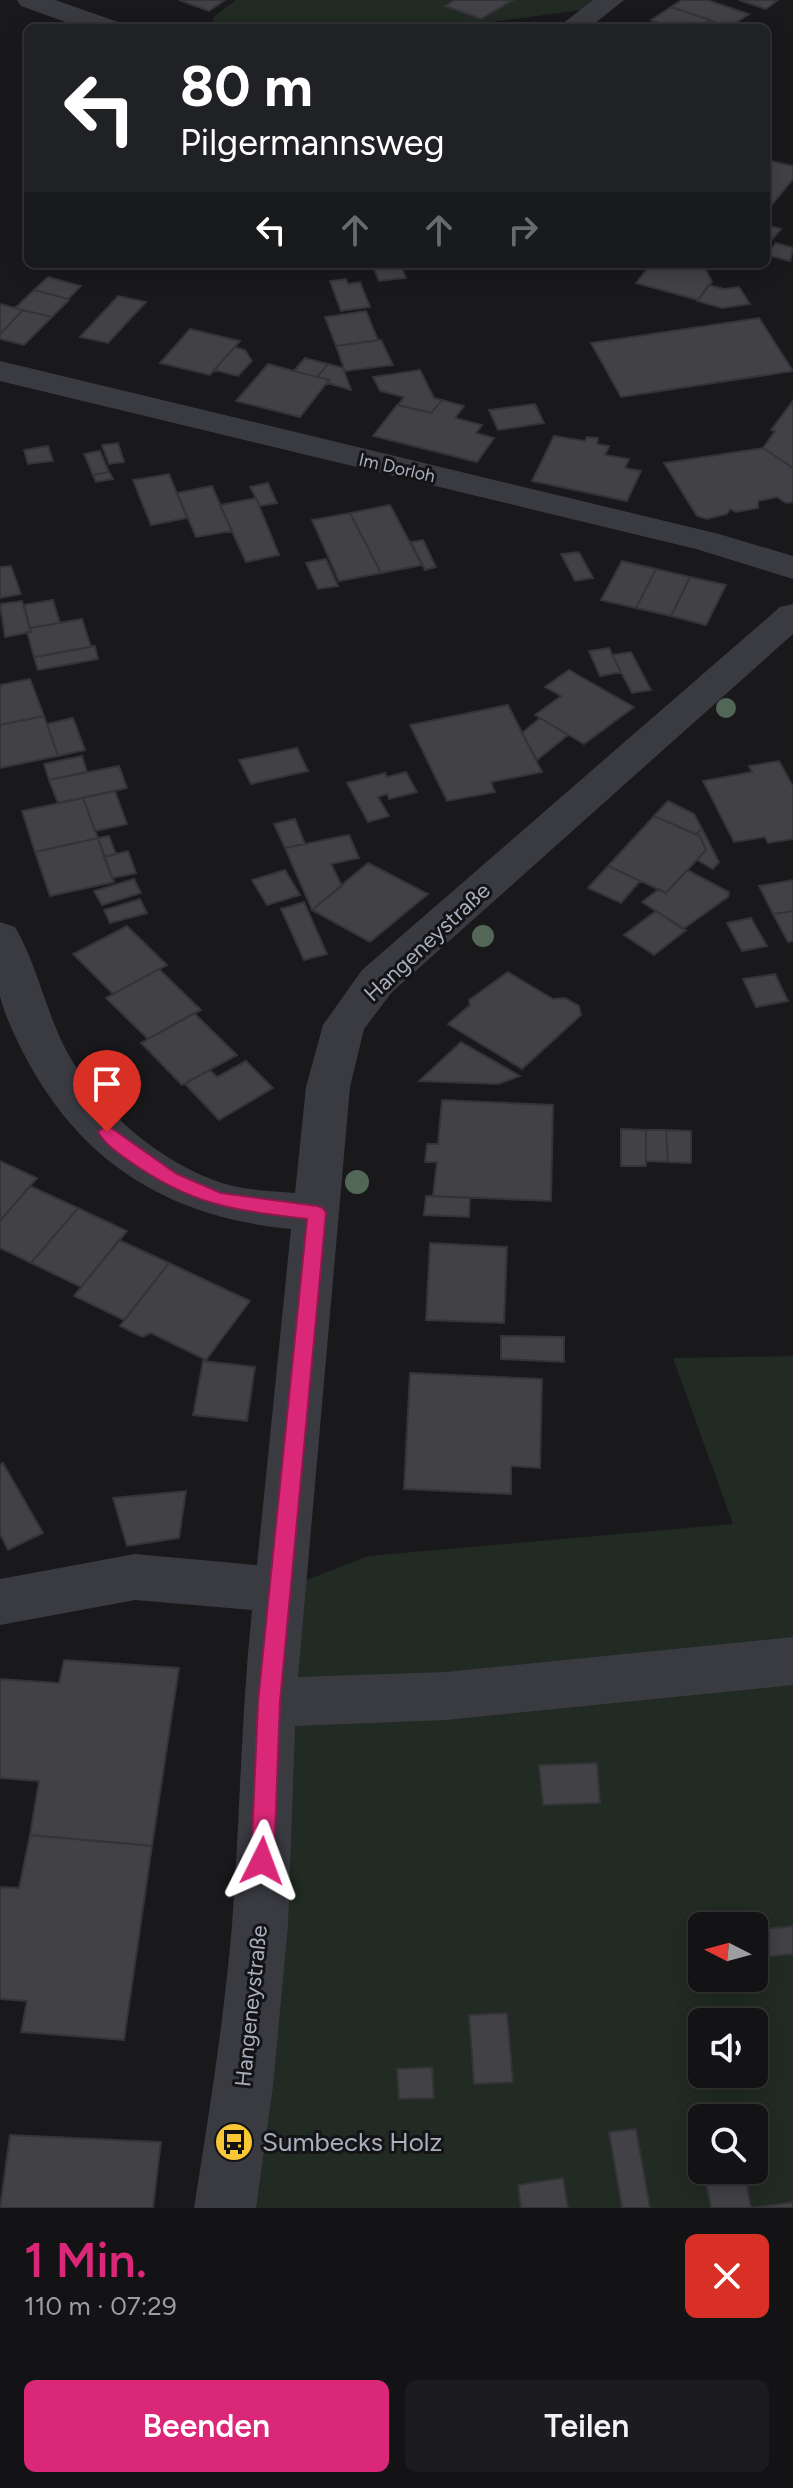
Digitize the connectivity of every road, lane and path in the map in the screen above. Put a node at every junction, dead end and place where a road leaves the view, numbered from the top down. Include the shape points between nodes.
1 (30, 0) edge
2 (611, 0) edge
3 (97, 24) edge
4 (577, 24) edge
5 (0, 371) edge
6 (793, 568) edge
7 (793, 615) edge
8 (0, 937) edge
9 (317, 1213) junction
10 (281, 1590) junction
11 (0, 1602) edge
12 (793, 1661) edge
13 (269, 1702) junction
14 (225, 2208) edge

1 - 3 street
2 - 4 street
5 - 6 street, Im Dorloh via 707,541
7 - 9 street, Hangeneystraße via 377,981 344,1025 334,1057
8 - 9 street via 47,1057 87,1114 127,1150 170,1179 218,1200
9 - 10 street, Hangeneystraße
10 - 11 street via 135,1577
10 - 13 street, Hangeneystraße
12 - 13 street via 446,1696
13 - 14 street, Hangeneystraße via 260,1925

